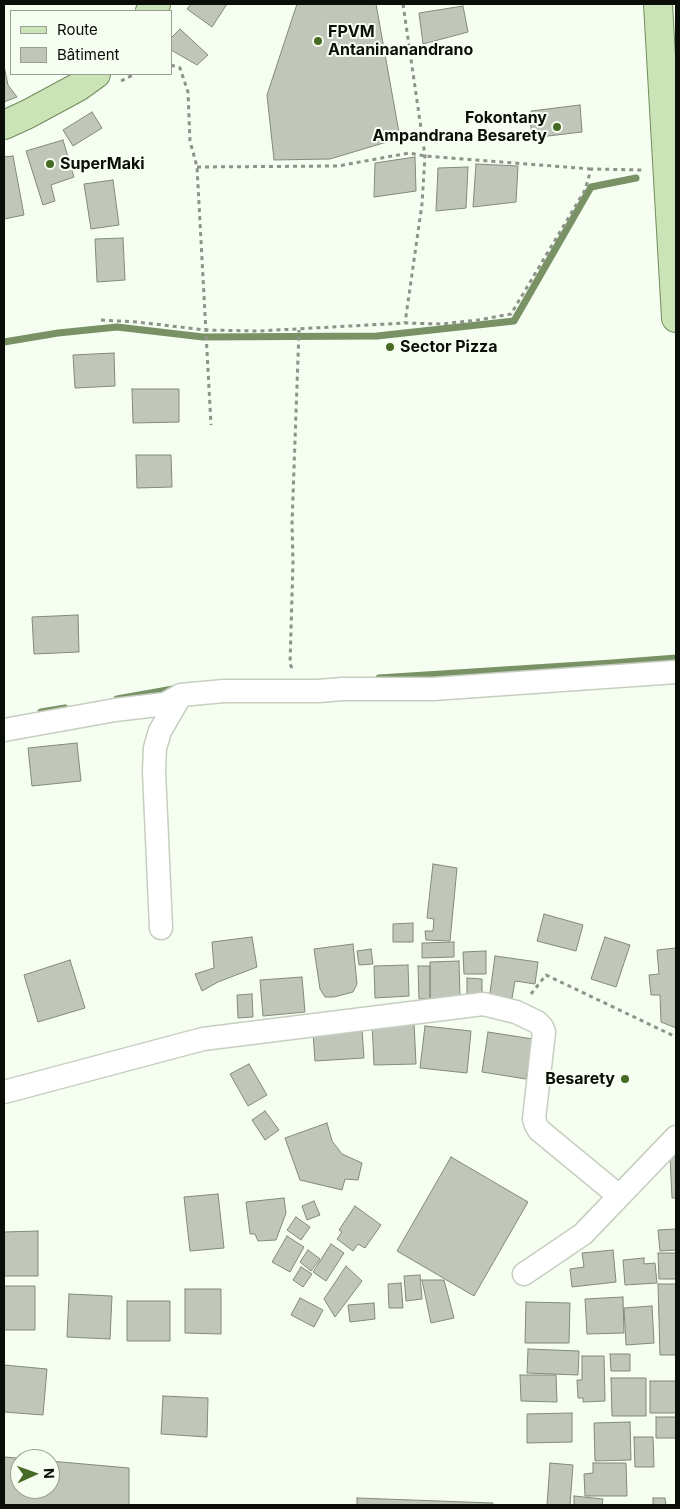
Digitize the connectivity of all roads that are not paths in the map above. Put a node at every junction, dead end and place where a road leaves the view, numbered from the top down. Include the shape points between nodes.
1 (658, 4) edge
2 (95, 75) edge
3 (4, 124) edge
4 (676, 318) edge
5 (676, 672) edge
6 (181, 695) junction
7 (4, 730) edge
8 (161, 928) dead end
9 (4, 1092) edge
10 (676, 1136) edge
11 (619, 1196) junction
12 (524, 1274) dead end

1 - 4 main road
2 - 3 main road via 78,87
5 - 6 street via 433,689 224,691
6 - 7 street via 164,704
6 - 8 street via 160,731 155,748
9 - 11 street via 203,1039 483,1004 516,1012 542,1027 536,1125
10 - 11 street
11 - 12 street via 583,1234

